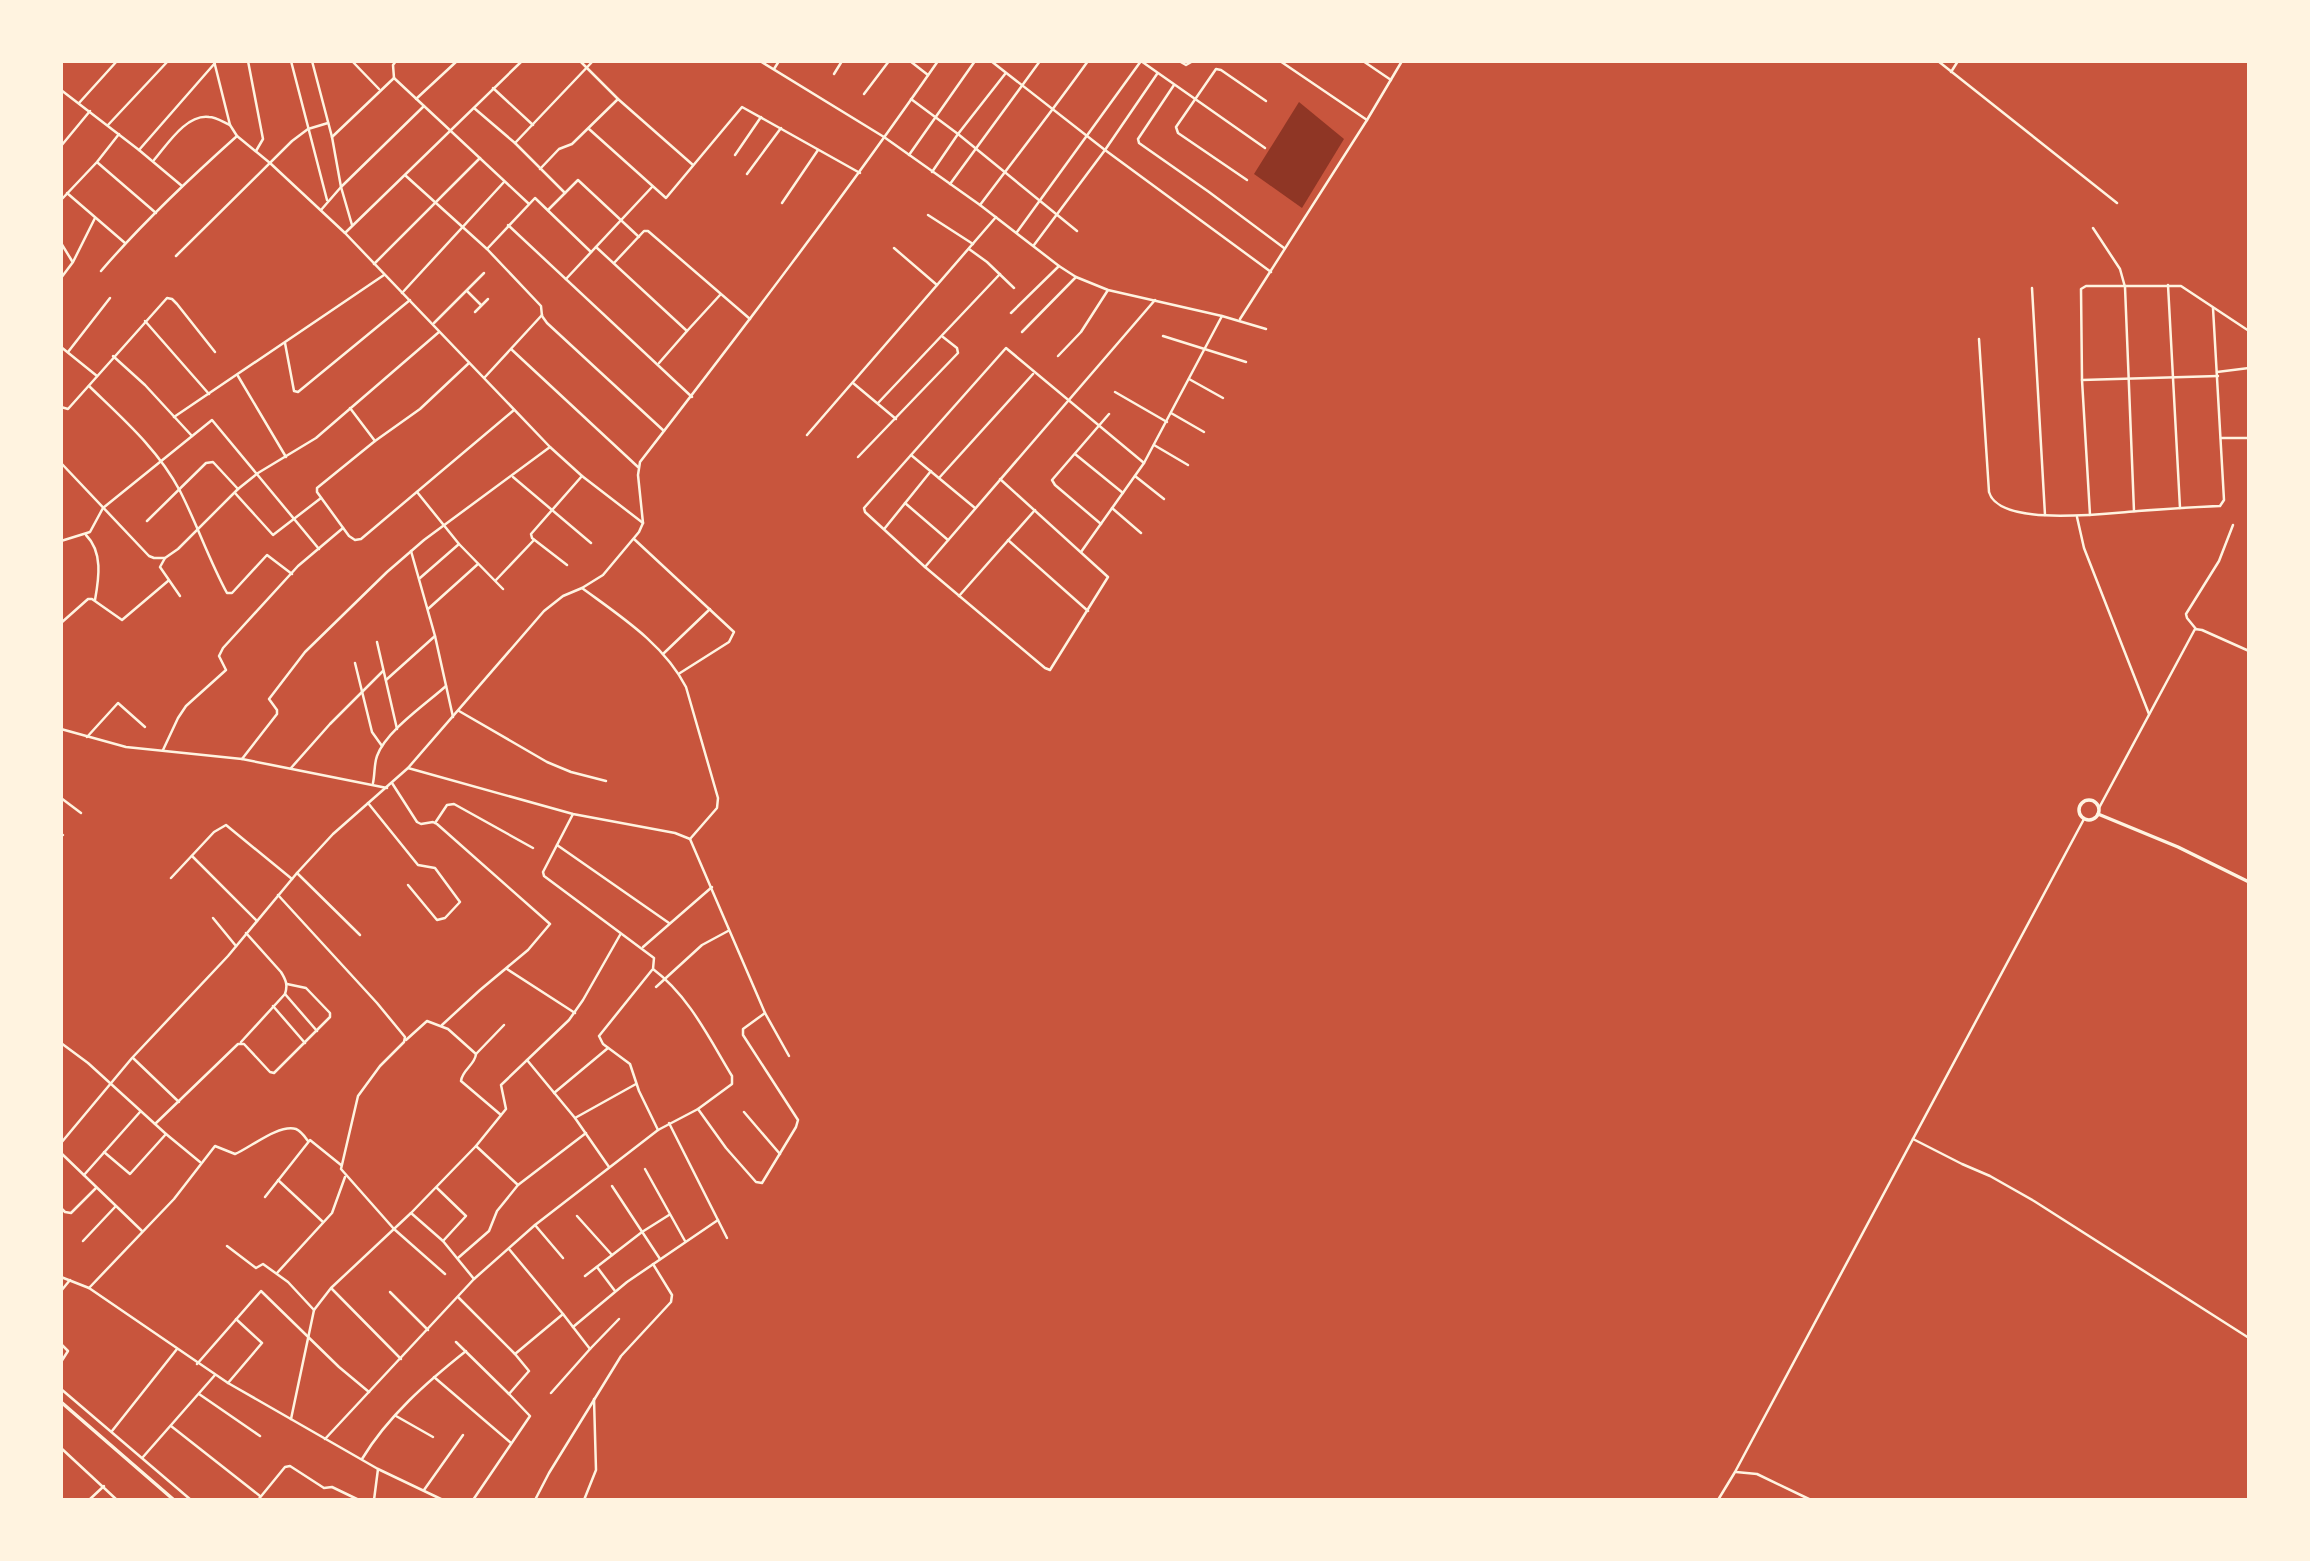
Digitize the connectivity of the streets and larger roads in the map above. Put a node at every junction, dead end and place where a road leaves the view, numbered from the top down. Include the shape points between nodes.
1 (117, 61) edge
2 (168, 61) edge
3 (248, 61) edge
4 (291, 61) edge
5 (312, 61) edge
6 (352, 61) edge
7 (396, 61) edge
8 (457, 61) edge
9 (522, 61) edge
10 (580, 61) edge
11 (593, 61) edge
12 (760, 61) edge
13 (779, 61) edge
14 (842, 61) edge
15 (889, 61) edge
16 (910, 61) edge
17 (938, 61) edge
18 (975, 61) edge
19 (991, 61) edge
20 (1040, 61) edge
21 (1088, 61) edge
22 (1141, 61) edge
23 (1179, 61) edge
24 (1193, 61) edge
25 (1280, 61) edge
26 (1363, 61) edge
27 (1402, 61) edge
28 (1938, 61) edge
29 (1958, 61) edge
30 (215, 62) edge
31 (587, 68) junction
32 (774, 69) junction
33 (1951, 72) junction
34 (834, 74) dead end
35 (1005, 74) junction
36 (1157, 74) junction
37 (928, 75) junction
38 (394, 78) junction
39 (1391, 80) junction
40 (1023, 85) junction
41 (1174, 85) junction
42 (493, 88) junction
43 (379, 89) junction
44 (61, 90) edge
45 (864, 94) dead end
46 (416, 99) junction
47 (618, 99) junction
48 (911, 99) junction
49 (1194, 100) junction
50 (1266, 101) dead end
51 (79, 103) junction
52 (424, 106) junction
53 (474, 108) junction
54 (1055, 108) junction
55 (90, 111) junction
56 (761, 117) junction
57 (935, 117) junction
58 (1367, 120) junction
59 (328, 123) junction
60 (108, 125) junction
61 (230, 125) junction
62 (533, 125) junction
63 (780, 128) junction
64 (308, 129) junction
65 (589, 129) junction
66 (450, 131) junction
67 (118, 134) junction
68 (958, 134) junction
69 (1087, 135) junction
70 (237, 136) junction
71 (332, 137) junction
72 (884, 137) junction
73 (515, 143) junction
74 (61, 146) edge
75 (1265, 148) dead end
76 (975, 149) junction
77 (139, 150) junction
78 (818, 150) junction
79 (1105, 150) junction
80 (256, 151) junction
81 (735, 155) dead end
82 (909, 155) junction
83 (480, 158) junction
84 (153, 161) junction
85 (97, 162) junction
86 (270, 163) junction
87 (694, 166) junction
88 (540, 169) junction
89 (932, 172) junction
90 (860, 173) junction
91 (1004, 173) junction
92 (747, 174) dead end
93 (406, 176) junction
94 (1247, 180) dead end
95 (505, 181) junction
96 (950, 184) junction
97 (182, 186) junction
98 (341, 187) junction
99 (652, 187) junction
100 (67, 193) junction
101 (565, 193) junction
102 (61, 200) edge
103 (327, 201) junction
104 (1039, 201) junction
105 (435, 203) junction
106 (528, 203) junction
107 (782, 203) dead end
108 (2117, 203) dead end
109 (980, 205) junction
110 (321, 209) junction
111 (548, 210) junction
112 (156, 213) junction
113 (928, 215) dead end
114 (1056, 215) junction
115 (996, 217) junction
116 (95, 218) junction
117 (620, 220) junction
118 (508, 225) junction
119 (352, 226) junction
120 (463, 228) junction
121 (2093, 228) dead end
122 (1077, 231) dead end
123 (1017, 232) junction
124 (345, 233) junction
125 (639, 237) junction
126 (61, 243) edge
127 (125, 243) junction
128 (973, 244) junction
129 (1034, 246) junction
130 (596, 247) junction
131 (894, 248) dead end
132 (487, 249) junction
133 (969, 249) junction
134 (1285, 249) junction
135 (591, 252) junction
136 (176, 256) dead end
137 (73, 261) junction
138 (614, 263) junction
139 (374, 264) junction
140 (1059, 267) junction
141 (101, 271) dead end
142 (1270, 272) junction
143 (484, 273) dead end
144 (1000, 274) junction
145 (384, 275) junction
146 (1076, 276) junction
147 (61, 278) edge
148 (566, 279) junction
149 (937, 285) junction
150 (2168, 285) junction
151 (2124, 286) junction
152 (1014, 288) dead end
153 (2032, 288) dead end
154 (1108, 290) junction
155 (467, 291) junction
156 (402, 293) junction
157 (720, 295) junction
158 (110, 298) dead end
159 (488, 299) dead end
160 (410, 300) junction
161 (1155, 300) junction
162 (481, 305) junction
163 (2213, 307) junction
164 (475, 312) dead end
165 (1011, 313) dead end
166 (542, 314) junction
167 (1222, 316) junction
168 (750, 319) junction
169 (145, 321) junction
170 (1239, 321) junction
171 (433, 324) junction
172 (1266, 329) dead end
173 (687, 331) junction
174 (2249, 331) edge
175 (440, 332) junction
176 (1022, 332) dead end
177 (942, 336) junction
178 (1163, 336) dead end
179 (1979, 339) dead end
180 (285, 343) junction
181 (61, 346) edge
182 (511, 349) junction
183 (1205, 350) junction
184 (68, 352) junction
185 (215, 352) dead end
186 (113, 356) junction
187 (1058, 356) dead end
188 (469, 362) junction
189 (1246, 362) dead end
190 (658, 364) junction
191 (2249, 368) edge
192 (1035, 373) junction
193 (2218, 374) junction
194 (97, 376) junction
195 (237, 376) junction
196 (485, 377) junction
197 (2172, 377) junction
198 (2128, 378) junction
199 (1189, 379) junction
200 (2082, 380) junction
201 (853, 383) junction
202 (89, 386) junction
203 (1115, 392) dead end
204 (209, 394) junction
205 (692, 397) junction
206 (1223, 398) dead end
207 (1068, 401) junction
208 (878, 403) junction
209 (61, 407) edge
210 (350, 408) junction
211 (514, 410) junction
212 (1171, 413) junction
213 (1109, 414) dead end
214 (174, 417) junction
215 (895, 419) junction
216 (1167, 422) junction
217 (1099, 426) junction
218 (664, 431) junction
219 (1204, 432) dead end
220 (807, 435) dead end
221 (192, 436) junction
222 (2221, 438) junction
223 (2249, 438) edge
224 (375, 441) junction
225 (1154, 444) junction
226 (550, 447) junction
227 (1075, 454) junction
228 (911, 455) junction
229 (286, 457) junction
230 (858, 457) dead end
231 (161, 461) junction
232 (61, 463) edge
233 (1144, 463) junction
234 (1188, 466) dead end
235 (638, 467) junction
236 (931, 471) junction
237 (258, 473) junction
238 (582, 476) junction
239 (1135, 476) junction
240 (513, 477) junction
241 (939, 478) junction
242 (1000, 479) junction
243 (179, 489) junction
244 (238, 489) junction
245 (416, 492) junction
246 (235, 493) junction
247 (1123, 493) junction
248 (321, 498) junction
249 (1164, 499) dead end
250 (905, 503) junction
251 (103, 508) junction
252 (975, 508) junction
253 (1112, 508) junction
254 (2180, 508) junction
255 (1035, 510) junction
256 (2134, 511) junction
257 (552, 512) junction
258 (2090, 514) junction
259 (2077, 515) junction
260 (2045, 516) junction
261 (296, 520) junction
262 (147, 521) dead end
263 (643, 523) junction
264 (1101, 524) junction
265 (2233, 526) dead end
266 (444, 527) junction
267 (344, 528) junction
268 (884, 529) junction
269 (198, 530) junction
270 (1141, 533) dead end
271 (86, 534) junction
272 (634, 539) junction
273 (534, 540) junction
274 (948, 540) junction
275 (1008, 540) junction
276 (61, 541) edge
277 (591, 543) dead end
278 (459, 544) junction
279 (319, 549) junction
280 (411, 551) junction
281 (1081, 552) junction
282 (165, 558) junction
283 (478, 564) junction
284 (567, 565) dead end
285 (925, 567) junction
286 (292, 574) junction
287 (420, 578) junction
288 (168, 581) junction
289 (495, 581) junction
290 (582, 588) junction
291 (503, 589) dead end
292 (180, 596) dead end
293 (959, 596) junction
294 (94, 600) junction
295 (428, 609) junction
296 (710, 609) junction
297 (1088, 611) junction
298 (61, 623) edge
299 (2196, 629) junction
300 (435, 636) junction
301 (377, 642) dead end
302 (2249, 651) edge
303 (663, 654) junction
304 (355, 663) dead end
305 (383, 671) junction
306 (679, 673) junction
307 (385, 680) junction
308 (446, 686) junction
309 (362, 691) junction
310 (458, 711) junction
311 (2150, 714) junction
312 (453, 717) junction
313 (145, 727) dead end
314 (61, 729) edge
315 (397, 729) junction
316 (87, 737) junction
317 (382, 746) junction
318 (163, 750) junction
319 (242, 759) junction
320 (291, 768) junction
321 (408, 768) junction
322 (606, 781) dead end
323 (373, 783) junction
324 (392, 783) junction
325 (387, 788) junction
326 (61, 798) edge
327 (368, 803) junction
328 (2099, 808) junction
329 (81, 813) dead end
330 (573, 814) junction
331 (2098, 814) junction
332 (2084, 819) junction
333 (435, 823) junction
334 (690, 839) junction
335 (557, 845) junction
336 (533, 848) dead end
337 (192, 856) junction
338 (297, 873) junction
339 (171, 878) dead end
340 (292, 879) junction
341 (2249, 882) edge
342 (408, 885) dead end
343 (712, 887) junction
344 (278, 895) junction
345 (213, 918) dead end
346 (257, 921) junction
347 (669, 923) junction
348 (729, 931) junction
349 (246, 933) junction
350 (360, 934) dead end
351 (621, 934) junction
352 (236, 946) junction
353 (642, 948) junction
354 (507, 968) junction
355 (653, 969) junction
356 (665, 978) junction
357 (287, 984) junction
358 (656, 987) dead end
359 (285, 994) junction
360 (273, 1006) junction
361 (575, 1013) junction
362 (765, 1013) junction
363 (442, 1025) junction
364 (504, 1026) dead end
365 (317, 1031) junction
366 (406, 1040) junction
367 (61, 1043) edge
368 (240, 1043) junction
369 (306, 1043) junction
370 (608, 1047) junction
371 (476, 1054) junction
372 (789, 1056) dead end
373 (132, 1058) junction
374 (527, 1060) junction
375 (110, 1083) junction
376 (636, 1084) junction
377 (554, 1093) junction
378 (179, 1102) junction
379 (698, 1109) junction
380 (141, 1111) junction
381 (744, 1112) dead end
382 (501, 1115) junction
383 (575, 1118) junction
384 (669, 1123) junction
385 (155, 1125) junction
386 (657, 1130) junction
387 (586, 1133) junction
388 (166, 1134) junction
389 (1913, 1139) junction
390 (308, 1141) junction
391 (61, 1143) edge
392 (476, 1146) junction
393 (104, 1152) junction
394 (61, 1153) edge
395 (780, 1154) junction
396 (200, 1163) junction
397 (341, 1165) junction
398 (609, 1167) junction
399 (645, 1168) dead end
400 (84, 1175) junction
401 (345, 1177) junction
402 (278, 1180) junction
403 (518, 1185) junction
404 (612, 1186) dead end
405 (436, 1187) junction
406 (96, 1188) junction
407 (265, 1197) dead end
408 (115, 1207) junction
409 (61, 1209) edge
410 (411, 1213) junction
411 (669, 1215) junction
412 (577, 1216) dead end
413 (718, 1220) junction
414 (323, 1222) junction
415 (535, 1225) junction
416 (394, 1229) junction
417 (142, 1231) junction
418 (642, 1232) junction
419 (727, 1238) dead end
420 (83, 1241) dead end
421 (443, 1241) junction
422 (685, 1241) junction
423 (227, 1246) dead end
424 (508, 1249) junction
425 (612, 1255) junction
426 (458, 1258) junction
427 (563, 1258) dead end
428 (660, 1259) junction
429 (653, 1264) junction
430 (597, 1267) junction
431 (277, 1273) junction
432 (445, 1274) dead end
433 (585, 1276) dead end
434 (61, 1277) edge
435 (474, 1279) junction
436 (70, 1280) junction
437 (89, 1288) junction
438 (331, 1288) junction
439 (61, 1291) edge
440 (615, 1291) junction
441 (390, 1292) dead end
442 (458, 1296) junction
443 (314, 1310) junction
444 (563, 1314) junction
445 (236, 1319) junction
446 (620, 1320) dead end
447 (573, 1327) junction
448 (428, 1330) junction
449 (307, 1337) junction
450 (2249, 1338) edge
451 (457, 1342) dead end
452 (61, 1344) edge
453 (177, 1349) junction
454 (590, 1349) junction
455 (466, 1351) junction
456 (515, 1354) junction
457 (401, 1359) junction
458 (61, 1362) edge
459 (197, 1364) junction
460 (215, 1375) junction
461 (434, 1377) junction
462 (228, 1383) junction
463 (61, 1389) edge
464 (369, 1392) junction
465 (551, 1393) dead end
466 (200, 1394) junction
467 (509, 1394) junction
468 (594, 1399) junction
469 (61, 1402) edge
470 (396, 1416) junction
471 (291, 1419) junction
472 (171, 1426) junction
473 (112, 1431) junction
474 (463, 1435) dead end
475 (260, 1436) dead end
476 (433, 1437) dead end
477 (325, 1439) junction
478 (511, 1443) junction
479 (62, 1450) edge
480 (143, 1457) junction
481 (361, 1460) junction
482 (378, 1469) junction
483 (1735, 1472) junction
484 (104, 1486) junction
485 (424, 1490) junction
486 (259, 1498) edge
487 (89, 1500) edge
488 (117, 1500) edge
489 (174, 1500) edge
490 (191, 1500) edge
491 (359, 1500) edge
492 (374, 1500) edge
493 (443, 1500) edge
494 (473, 1500) edge
495 (536, 1500) edge
496 (584, 1500) edge
497 (1718, 1500) edge
498 (1811, 1500) edge

1 - 51 street
2 - 60 street
3 - 80 street via 263,139
4 - 64 street
5 - 59 street
6 - 43 street
7 - 38 street
8 - 46 street
9 - 42 street
10 - 31 street
11 - 31 street
12 - 32 street
13 - 32 street
14 - 34 street
15 - 45 street
16 - 37 street
17 - 37 street
18 - 57 street
19 - 35 street
20 - 40 street
21 - 54 street
22 - 36 street
22 - 69 street
23 - 24 street via 1186,65
25 - 58 street
26 - 39 street
27 - 39 street
28 - 33 street
29 - 33 street
30 - 61 street
30 - 77 street
31 - 47 street
31 - 62 street
32 - 72 street
33 - 108 street
35 - 40 street
35 - 68 street
36 - 41 street
36 - 79 street
37 - 48 street
38 - 43 street
38 - 46 street
39 - 58 street
40 - 54 street
40 - 76 street
41 - 49 street
41 - 134 street via 1139,144
42 - 53 street
42 - 62 street
43 - 71 street
44 - 51 street
46 - 52 street
47 - 65 street
47 - 87 street
48 - 57 street
48 - 72 street
49 - 50 street via 1218,69
49 - 75 street
49 - 94 street via 1176,130
51 - 55 street
52 - 66 street
52 - 98 street
53 - 66 street
53 - 73 street
54 - 69 street
54 - 91 street
55 - 60 street
55 - 74 street
56 - 63 street
56 - 81 street
56 - 87 street via 741,108
57 - 68 street
57 - 82 street
58 - 134 street
59 - 64 street
59 - 71 street
60 - 67 street
61 - 70 street
61 - 84 street via 200,118 180,131
62 - 73 street
63 - 78 street
63 - 92 street
64 - 86 street
64 - 103 street
65 - 88 street
65 - 99 street
66 - 83 street
66 - 93 street
67 - 77 street
67 - 85 street
68 - 76 street
68 - 89 street
69 - 79 street
69 - 104 street
70 - 80 street
70 - 97 street
71 - 98 street
72 - 82 street
72 - 90 street
73 - 88 street
76 - 91 street
76 - 96 street
77 - 84 street
78 - 90 street
78 - 107 street
79 - 114 street
79 - 142 street
80 - 86 street
82 - 89 street
83 - 95 street
83 - 105 street
84 - 97 street
85 - 100 street
85 - 112 street
86 - 110 street
86 - 136 street
87 - 99 street via 668,197
88 - 101 street
89 - 96 street
90 - 168 street
91 - 104 street
91 - 109 street
93 - 105 street
93 - 119 street
95 - 106 street
95 - 120 street
96 - 109 street
97 - 112 street
98 - 103 street
98 - 119 street
99 - 117 street
100 - 102 street
100 - 116 street
101 - 111 street
101 - 117 street via 578,180
103 - 110 street
104 - 114 street
104 - 123 street
105 - 120 street
105 - 139 street
106 - 111 street via 535,198
106 - 118 street
109 - 115 street
110 - 124 street
111 - 135 street
112 - 127 street
113 - 128 street
114 - 122 street
114 - 129 street
115 - 123 street
115 - 128 street
116 - 127 street
116 - 137 street
117 - 125 street
117 - 130 street
118 - 132 street
118 - 148 street
119 - 124 street
120 - 132 street
120 - 156 street
121 - 151 street via 2120,269
123 - 129 street
124 - 139 street
125 - 138 street
125 - 157 street via 648,231
126 - 137 street
127 - 141 street
128 - 133 street
129 - 140 street
130 - 135 street
130 - 138 street
131 - 149 street
132 - 166 street via 541,306
133 - 144 street
133 - 149 street
134 - 142 street
135 - 148 street
137 - 147 street
138 - 173 street
139 - 145 street
140 - 146 street
140 - 165 street
142 - 170 street
143 - 155 street
144 - 152 street
144 - 177 street
145 - 156 street
145 - 180 street
146 - 154 street
146 - 176 street
148 - 190 street
149 - 201 street
150 - 151 street
150 - 163 street via 2185,287
150 - 197 street
151 - 198 street
151 - 200 street via 2086,286 2080,292
153 - 260 street
154 - 161 street
154 - 187 street via 1081,332
155 - 162 street
155 - 171 street
156 - 160 street
157 - 168 street
157 - 173 street
158 - 184 street
159 - 162 street
160 - 171 street
160 - 180 street via 298,392 294,391
161 - 167 street
161 - 207 street
162 - 164 street
163 - 174 street
163 - 193 street
166 - 182 street
166 - 218 street
167 - 170 street
167 - 183 street
168 - 205 street
169 - 185 street via 170,298
169 - 186 street
169 - 204 street
170 - 172 street
171 - 175 street
173 - 190 street
175 - 188 street
175 - 210 street
177 - 208 street
177 - 215 street via 958,353
178 - 183 street
179 - 260 street via 1990,497 2011,510
180 - 195 street
181 - 184 street
182 - 196 street
182 - 235 street
183 - 189 street
183 - 199 street
184 - 194 street
186 - 194 street
186 - 214 street
188 - 196 street
188 - 224 street via 420,409
190 - 205 street
191 - 193 street
192 - 207 street
192 - 228 street via 1006,348
192 - 241 street
193 - 197 street
193 - 222 street
194 - 202 street
195 - 204 street
195 - 229 street
196 - 211 street
197 - 198 street
197 - 254 street
198 - 200 street
198 - 256 street
199 - 206 street
199 - 212 street
200 - 258 street
201 - 208 street
201 - 220 street
202 - 209 street via 68,410
202 - 231 street
203 - 216 street
204 - 214 street
205 - 218 street
207 - 217 street
207 - 242 street
208 - 215 street
210 - 224 street
210 - 229 street
211 - 226 street
211 - 245 street
212 - 216 street
212 - 219 street
213 - 217 street
214 - 221 street
215 - 230 street
216 - 225 street
217 - 227 street
217 - 233 street
218 - 235 street
221 - 231 street
221 - 237 street via 214,421
222 - 223 street
222 - 254 street via 2222,505
224 - 248 street via 319,485
225 - 233 street
225 - 234 street
226 - 238 street
226 - 240 street
227 - 247 street
227 - 264 street via 1053,482
228 - 236 street
228 - 268 street via 863,509
229 - 237 street
231 - 243 street
231 - 251 street
232 - 251 street
233 - 239 street
235 - 263 street
236 - 241 street
236 - 250 street
237 - 244 street
237 - 261 street
238 - 257 street
238 - 263 street
239 - 247 street
239 - 249 street
240 - 257 street
240 - 266 street
241 - 252 street
242 - 252 street
242 - 255 street
243 - 244 street via 210,462
243 - 262 street
243 - 269 street
244 - 246 street
245 - 266 street
245 - 267 street via 358,541
246 - 261 street via 271,535
246 - 269 street
247 - 253 street
248 - 261 street
248 - 267 street
250 - 268 street
250 - 274 street
251 - 271 street
251 - 282 street via 149,556
252 - 274 street
253 - 264 street
253 - 270 street
254 - 256 street
255 - 275 street
255 - 281 street
256 - 258 street
257 - 273 street via 531,534
257 - 277 street
258 - 259 street
259 - 260 street
259 - 311 street via 2084,548
261 - 279 street
263 - 272 street
264 - 281 street
265 - 299 street via 2219,561 2186,614
266 - 278 street
266 - 280 street
267 - 279 street
268 - 285 street
269 - 282 street
269 - 286 street via 228,594 267,555
271 - 276 street
271 - 294 street via 98,566
272 - 290 street via 603,575
272 - 296 street
273 - 284 street
273 - 289 street
274 - 285 street
275 - 293 street
275 - 297 street
278 - 283 street
278 - 287 street
279 - 286 street
280 - 287 street
280 - 319 street via 296,662 269,699 277,714
281 - 297 street via 1108,577
282 - 288 street via 160,567
283 - 289 street
283 - 295 street
285 - 293 street
286 - 318 street via 221,651 226,670 181,712
287 - 295 street
288 - 292 street
288 - 294 street via 122,621
289 - 291 street
290 - 303 street
290 - 310 street via 544,611
293 - 297 street via 1047,670
294 - 298 street
295 - 300 street
296 - 303 street
296 - 306 street via 734,635
299 - 302 street
299 - 311 street
300 - 307 street
300 - 308 street
301 - 305 street
303 - 306 street
304 - 309 street
305 - 307 street
305 - 309 street
306 - 334 street via 718,798 717,808
307 - 315 street
308 - 312 street
308 - 315 street
309 - 317 street via 372,732
309 - 320 street
310 - 312 street
310 - 322 street via 547,762
311 - 328 street
312 - 321 street
313 - 316 street via 118,703
314 - 316 street
315 - 317 street
316 - 318 street
317 - 323 street
318 - 319 street
319 - 320 street
320 - 323 street
321 - 324 street
321 - 330 street
323 - 325 street
324 - 325 street
324 - 333 street via 417,822
325 - 327 street
326 - 329 street
327 - 338 street
327 - 342 street via 418,866 435,868 460,902 437,920
328 - 331 street
328 - 332 street via 2093,801 2084,802 2079,810
330 - 334 street
330 - 335 street
331 - 332 street
331 - 341 street
332 - 389 street
333 - 336 street via 447,805 454,804
333 - 354 street via 550,924
334 - 343 street
335 - 347 street
335 - 351 street via 544,876
337 - 339 street
337 - 340 street via 226,825
337 - 346 street
338 - 340 street
338 - 350 street
340 - 344 street
343 - 347 street
343 - 348 street
344 - 346 street
344 - 366 street
345 - 352 street
346 - 349 street
347 - 353 street
348 - 356 street via 702,945
348 - 362 street
349 - 352 street
349 - 357 street
351 - 353 street
351 - 361 street
352 - 373 street
353 - 355 street via 654,958
354 - 361 street
354 - 363 street
355 - 356 street
355 - 370 street via 600,1032 600,1041
356 - 358 street
356 - 379 street via 690,1008 733,1079 730,1087
357 - 359 street
357 - 365 street via 306,988 330,1013
359 - 360 street
359 - 365 street
360 - 368 street
360 - 369 street
361 - 374 street
362 - 372 street
362 - 395 street via 743,1032 797,1116 796,1127
363 - 366 street via 427,1021
363 - 371 street
364 - 371 street
365 - 369 street
366 - 397 street via 358,1096
367 - 375 street
368 - 369 street via 274,1073
368 - 378 street
370 - 376 street via 629,1064
370 - 377 street
371 - 382 street via 461,1080
373 - 375 street
373 - 378 street
374 - 377 street
374 - 382 street via 501,1085 507,1108
375 - 380 street
375 - 391 street
376 - 383 street
376 - 386 street
377 - 383 street
378 - 385 street
379 - 384 street
379 - 395 street via 756,1182 765,1180
380 - 385 street
380 - 393 street
381 - 395 street
382 - 392 street
383 - 387 street
384 - 386 street
384 - 413 street
385 - 388 street
386 - 398 street
387 - 398 street
387 - 403 street
388 - 393 street via 132,1173
388 - 396 street
389 - 450 street via 2025,1195
389 - 483 street
390 - 396 street via 292,1129 265,1135 235,1154 215,1146
390 - 397 street via 313,1140
390 - 402 street
392 - 403 street
392 - 405 street
393 - 400 street
394 - 400 street
396 - 417 street via 174,1199
397 - 401 street
398 - 415 street
399 - 411 street
400 - 406 street
401 - 414 street via 333,1210
401 - 416 street
402 - 407 street
402 - 414 street
403 - 426 street via 497,1211 489,1231
404 - 418 street
405 - 410 street
405 - 421 street via 466,1216
406 - 408 street
406 - 409 street via 71,1213
408 - 417 street
408 - 420 street
410 - 416 street
410 - 421 street
411 - 418 street
411 - 422 street
412 - 425 street
413 - 419 street
413 - 422 street
414 - 431 street
415 - 424 street
415 - 427 street
416 - 432 street
416 - 438 street
417 - 437 street
418 - 425 street
418 - 428 street
421 - 426 street
422 - 428 street
423 - 431 street via 256,1268 263,1264
424 - 435 street
424 - 444 street
425 - 430 street
426 - 435 street
428 - 429 street
429 - 440 street
429 - 468 street via 672,1300 624,1352
430 - 433 street
430 - 440 street
431 - 443 street
434 - 436 street
435 - 442 street
436 - 437 street
436 - 439 street
437 - 453 street
438 - 443 street
438 - 457 street
440 - 447 street
441 - 448 street
442 - 448 street
442 - 456 street
443 - 449 street
444 - 447 street
444 - 456 street
445 - 449 street via 263,1292
445 - 459 street
445 - 462 street via 262,1342
446 - 454 street
447 - 454 street
448 - 457 street
449 - 464 street
449 - 471 street
451 - 455 street
452 - 458 street via 68,1351
453 - 459 street
453 - 473 street
454 - 465 street
455 - 461 street
455 - 467 street
456 - 467 street via 529,1371
457 - 464 street
459 - 460 street
460 - 462 street
460 - 466 street
461 - 470 street
461 - 478 street
462 - 471 street
463 - 473 street
464 - 477 street
466 - 472 street
466 - 475 street
467 - 478 street via 530,1416
468 - 495 street
468 - 496 street via 596,1471
469 - 489 street
470 - 476 street
470 - 481 street
471 - 477 street
472 - 480 street
472 - 486 street
473 - 480 street
474 - 485 street
477 - 481 street
478 - 494 street
479 - 484 street
480 - 490 street
481 - 482 street
482 - 485 street
482 - 492 street
483 - 497 street
483 - 498 street via 1757,1474
484 - 487 street
484 - 488 street
485 - 493 street
486 - 491 street via 290,1466 324,1488 332,1487

